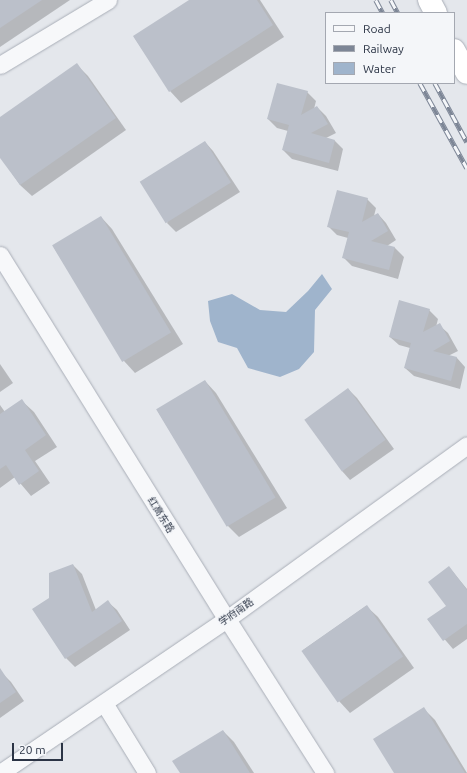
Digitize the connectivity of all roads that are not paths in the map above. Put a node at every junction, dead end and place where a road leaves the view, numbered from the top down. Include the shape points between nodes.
1 (108, 0) edge
2 (429, 0) edge
3 (435, 12) edge
4 (455, 52) edge
5 (0, 66) edge
6 (467, 73) edge
7 (0, 255) edge
8 (467, 445) edge
9 (226, 619) junction
10 (104, 702) junction
11 (0, 773) edge
12 (147, 773) edge
13 (326, 773) edge

1 - 5 street
2 - 3 highway
4 - 6 highway
7 - 9 street, 红高东路
8 - 9 street, 学府南路
9 - 10 street, 学府南路
9 - 13 street, 红高东路
10 - 11 street, 学府南路
10 - 12 street

